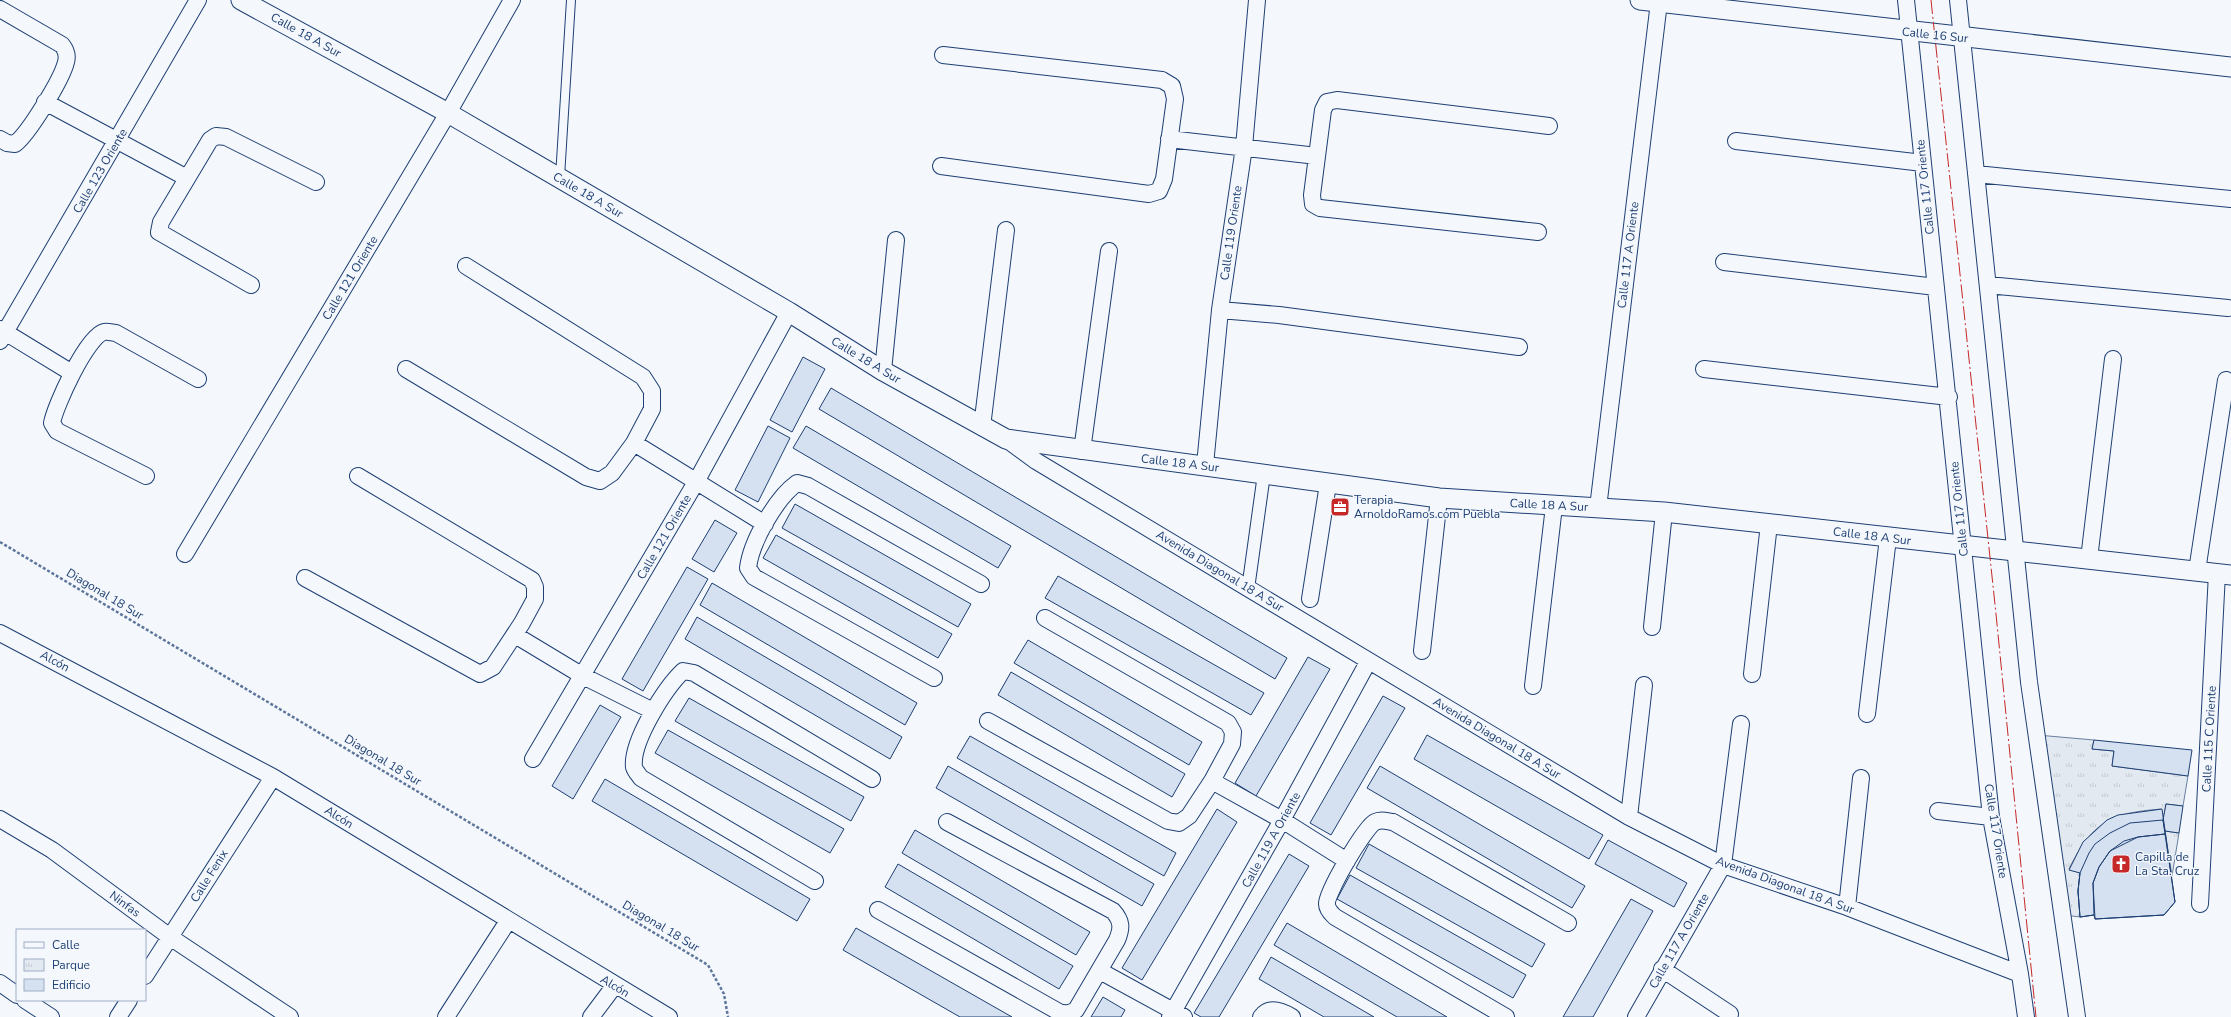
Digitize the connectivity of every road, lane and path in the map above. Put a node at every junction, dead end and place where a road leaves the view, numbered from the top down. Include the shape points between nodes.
1 (198, 0) edge
2 (241, 0) edge
3 (512, 0) edge
4 (571, 0) edge
5 (1257, 0) edge
6 (1640, 0) edge
7 (1906, 0) edge
8 (1958, 0) edge
9 (1659, 2) junction
10 (0, 9) edge
11 (1909, 32) junction
12 (1962, 38) junction
13 (943, 56) dead end
14 (2231, 67) edge
15 (45, 102) junction
16 (448, 114) junction
17 (1549, 126) dead end
18 (0, 139) edge
19 (1169, 139) junction
20 (1736, 141) dead end
21 (117, 142) junction
22 (1244, 148) junction
23 (1316, 156) junction
24 (1922, 163) junction
25 (942, 166) dead end
26 (1976, 174) junction
27 (187, 178) junction
28 (560, 178) junction
29 (316, 182) dead end
30 (2231, 199) edge
31 (1006, 230) dead end
32 (1538, 232) dead end
33 (896, 240) dead end
34 (1109, 252) dead end
35 (1724, 262) dead end
36 (466, 266) dead end
37 (251, 285) dead end
38 (1988, 285) junction
39 (1936, 287) junction
40 (2228, 308) dead end
41 (1220, 310) junction
42 (789, 312) junction
43 (2, 334) edge
44 (1519, 347) dead end
45 (2112, 359) dead end
46 (406, 369) dead end
47 (1704, 369) dead end
48 (883, 371) junction
49 (72, 373) junction
50 (198, 379) dead end
51 (2226, 380) dead end
52 (1949, 397) junction
53 (982, 427) junction
54 (1006, 439) junction
55 (634, 442) junction
56 (1082, 451) junction
57 (1205, 465) junction
58 (1264, 474) junction
59 (146, 476) dead end
60 (358, 476) dead end
61 (696, 482) junction
62 (1328, 484) junction
63 (1439, 498) junction
64 (1554, 506) junction
65 (1598, 508) junction
66 (1664, 512) junction
67 (765, 524) junction
68 (1769, 524) junction
69 (1888, 538) junction
70 (0, 542) edge
71 (1963, 547) junction
72 (2016, 552) junction
73 (185, 554) dead end
74 (2089, 559) junction
75 (2197, 571) junction
76 (2224, 574) edge
77 (306, 578) dead end
78 (981, 584) dead end
79 (1248, 589) junction
80 (1310, 599) dead end
81 (1045, 618) dead end
82 (1652, 627) dead end
83 (0, 632) edge
84 (515, 635) junction
85 (1422, 651) dead end
86 (1368, 662) junction
87 (1752, 674) dead end
88 (583, 676) junction
89 (934, 678) dead end
90 (1644, 685) dead end
91 (1533, 686) dead end
92 (653, 711) junction
93 (1867, 714) dead end
94 (988, 721) dead end
95 (1741, 724) dead end
96 (533, 759) dead end
97 (273, 777) junction
98 (1861, 778) dead end
99 (872, 780) dead end
100 (1212, 781) junction
101 (1938, 811) dead end
102 (1629, 817) junction
103 (1991, 817) junction
104 (0, 819) edge
105 (1282, 820) junction
106 (947, 822) dead end
107 (1347, 861) junction
108 (1723, 865) junction
109 (815, 881) dead end
110 (2200, 904) dead end
111 (1847, 907) junction
112 (878, 910) dead end
113 (508, 922) junction
114 (1568, 923) dead end
115 (170, 938) junction
116 (1662, 970) junction
117 (1100, 971) junction
118 (146, 974) edge
119 (2020, 974) junction
120 (0, 983) edge
121 (615, 985) junction
122 (16, 994) edge
123 (27, 1001) edge
124 (128, 1001) edge
125 (1730, 1014) dead end
126 (1176, 1015) edge
127 (51, 1017) edge
128 (118, 1017) edge
129 (290, 1017) edge
130 (446, 1017) edge
131 (591, 1017) edge
132 (669, 1017) edge
133 (728, 1017) edge
134 (1261, 1017) edge
135 (1292, 1017) edge
136 (1506, 1017) edge
137 (1636, 1017) edge
138 (2026, 1017) edge
139 (2077, 1017) edge

1 - 21 street, Calle 123 Oriente
2 - 16 street, Calle 18 A Sur
3 - 16 street, Calle 121 Oriente
4 - 28 lane
5 - 22 street, Calle 119 Oriente
6 - 9 street, Calle 16 Sur
7 - 11 street, Calle 117 Oriente
8 - 12 street
9 - 11 street, Calle 16 Sur
9 - 65 street, Calle 117 A Oriente
10 - 15 street via 62,45 67,52 66,63
11 - 12 street, Calle 16 Sur
11 - 24 street, Calle 117 Oriente
12 - 14 street, Calle 16 Sur
12 - 26 street
13 - 19 street via 1162,80 1172,86 1175,99
15 - 18 street via 23,138 15,144
15 - 21 street
16 - 28 street, Calle 18 A Sur
16 - 73 street, Calle 121 Oriente
17 - 23 street via 1337,100 1327,102 1323,110
19 - 22 street
19 - 25 street via 1164,179 1159,191 1149,194
20 - 24 street
21 - 27 street
21 - 43 street, Calle 123 Oriente
22 - 23 street
22 - 41 street, Calle 119 Oriente
23 - 32 street via 1312,195 1313,204 1320,208
24 - 39 street, Calle 117 Oriente
26 - 30 street
26 - 38 street
27 - 29 street via 210,140 216,136 226,137
27 - 37 street via 161,222 159,232
28 - 42 street, Calle 18 A Sur
31 - 53 street
33 - 48 street
34 - 56 street
35 - 39 street
36 - 55 street via 643,377 652,391 652,409
38 - 40 street
38 - 72 street
39 - 52 street, Calle 117 Oriente
41 - 44 street via 1279,315
41 - 57 street, Calle 119 Oriente
42 - 48 street, Calle 18 A Sur
42 - 61 street, Calle 121 Oriente
43 - 49 street
45 - 74 street
46 - 55 street via 586,477 600,481 612,473
47 - 52 street
48 - 53 street, Calle 18 A Sur
49 - 50 street via 96,336 104,332 116,333
49 - 59 street via 54,409 52,423 57,431
51 - 75 street
52 - 71 street, Calle 117 Oriente
53 - 54 street, Calle 18 A Sur
54 - 56 street, Calle 18 A Sur
54 - 79 street, Avenida Diagonal 18 A Sur via 1036,461
55 - 61 street
56 - 57 street, Calle 18 A Sur
57 - 58 street, Calle 18 A Sur
58 - 62 street, Calle 18 A Sur
58 - 79 street
60 - 84 street via 532,580 535,599
61 - 67 street
61 - 88 street, Calle 121 Oriente
62 - 63 street, Calle 18 A Sur
62 - 80 street
63 - 64 street, Calle 18 A Sur
63 - 85 street
64 - 65 street, Calle 18 A Sur
64 - 91 street
65 - 66 street, Calle 18 A Sur
66 - 68 street, Calle 18 A Sur
66 - 82 street
67 - 78 street via 786,491 797,483 808,486
67 - 89 street via 749,554 748,568 754,577
68 - 69 street, Calle 18 A Sur
68 - 87 street
69 - 71 street, Calle 18 A Sur
69 - 93 street
70 - 133 path, Diagonal 18 Sur via 708,965 724,994
71 - 72 street, Calle 18 A Sur
71 - 103 street, Calle 117 Oriente
72 - 74 street, Calle 18 A Sur
72 - 139 street via 2029,682
74 - 75 street, Calle 18 A Sur
75 - 76 street, Calle 18 A Sur
76 - 110 street, Calle 115 C Oriente
77 - 84 street via 480,674 492,667
79 - 86 street, Avenida Diagonal 18 A Sur
81 - 100 street via 1228,723 1233,732 1232,744
83 - 97 street, Alcón
84 - 88 street
86 - 102 street, Avenida Diagonal 18 A Sur
86 - 105 street, Calle 119 A Oriente
88 - 92 street
88 - 96 street, Calle 121 Oriente
90 - 102 street
92 - 99 street via 675,678 683,671 694,673
92 - 109 street via 635,754 634,769 641,778
94 - 100 street via 1168,821 1179,823 1189,816
95 - 108 street
97 - 113 street, Alcón
97 - 115 street, Calle Fenix
98 - 111 street
100 - 105 street
101 - 103 street
102 - 108 street, Avenida Diagonal 18 A Sur
103 - 119 street, Calle 117 Oriente
104 - 115 street, Ninfas via 52,850
105 - 107 street
105 - 126 street, Calle 119 A Oriente
106 - 117 street via 1113,911 1120,919 1121,930
107 - 114 street via 1374,823 1382,820 1392,822
107 - 136 street via 1327,904 1335,917
108 - 111 street, Avenida Diagonal 18 A Sur
108 - 116 street, Calle 117 A Oriente
111 - 119 street, Avenida Diagonal 18 A Sur
112 - 117 street via 1059,1012 1068,1014 1076,1010
113 - 121 street, Alcón
113 - 130 street
115 - 118 street, Calle Fenix
115 - 129 street, Ninfas
116 - 125 street
116 - 137 street, Calle 117 A Oriente
117 - 126 street
119 - 138 street, Calle 117 Oriente
120 - 122 street
121 - 131 street
121 - 132 street, Alcón
123 - 127 street
124 - 128 street
134 - 135 street via 1268,1011 1276,1011

